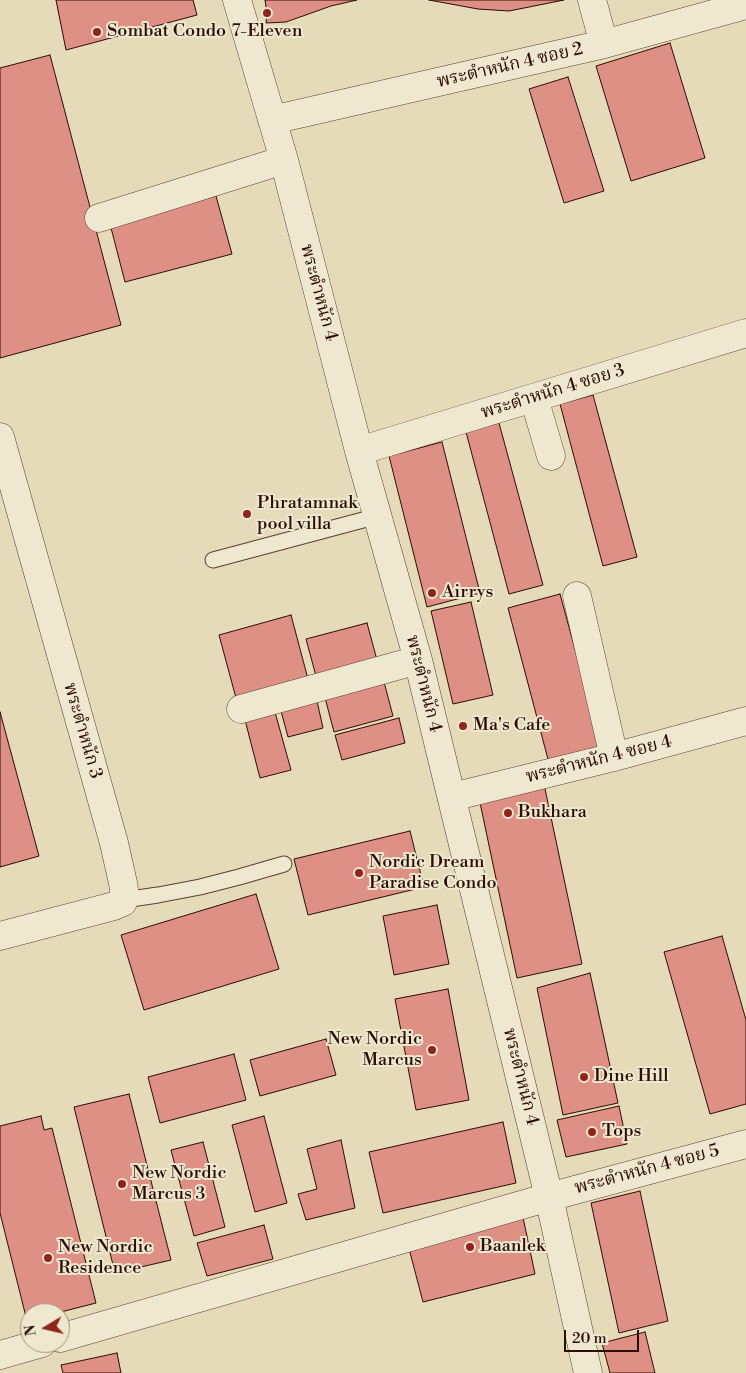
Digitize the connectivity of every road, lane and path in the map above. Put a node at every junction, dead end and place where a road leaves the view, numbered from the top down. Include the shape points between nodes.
1 (237, 0) edge
2 (592, 0) edge
3 (746, 4) edge
4 (604, 44) junction
5 (272, 120) junction
6 (284, 160) junction
7 (99, 218) dead end
8 (746, 333) edge
9 (534, 398) junction
10 (0, 437) edge
11 (360, 451) junction
12 (551, 456) dead end
13 (378, 516) junction
14 (213, 560) dead end
15 (578, 596) dead end
16 (418, 660) junction
17 (241, 709) dead end
18 (746, 722) edge
19 (614, 757) junction
20 (452, 797) junction
21 (284, 864) dead end
22 (124, 900) junction
23 (0, 936) edge
24 (746, 1144) edge
25 (548, 1197) junction
26 (70, 1335) edge
27 (20, 1349) edge
28 (0, 1355) edge
29 (588, 1373) edge

1 - 5 street, พระตำหนัก 4
2 - 4 street
3 - 4 street, พระตำหนัก 4 ซอย 2
4 - 5 street, พระตำหนัก 4 ซอย 2
5 - 6 street, พระตำหนัก 4
6 - 7 street
6 - 11 street, พระตำหนัก 4
8 - 9 street, พระตำหนัก 4 ซอย 3
9 - 11 street, พระตำหนัก 4 ซอย 3
9 - 12 street
10 - 22 street, พระตำหนัก 3 via 114,843
11 - 13 street, พระตำหนัก 4
13 - 14 lane
13 - 16 street, พระตำหนัก 4
15 - 19 street
16 - 17 street
16 - 20 street, พระตำหนัก 4
18 - 19 street, พระตำหนัก 4 ซอย 4
19 - 20 street, พระตำหนัก 4 ซอย 4
20 - 25 street, พระตำหนัก 4
21 - 22 lane via 200,886
22 - 23 street via 121,904
24 - 25 street, พระตำหนัก 4 ซอย 5
25 - 26 street, พระตำหนัก 4 ซอย 5
25 - 29 street, พระตำหนัก 4
27 - 28 street

